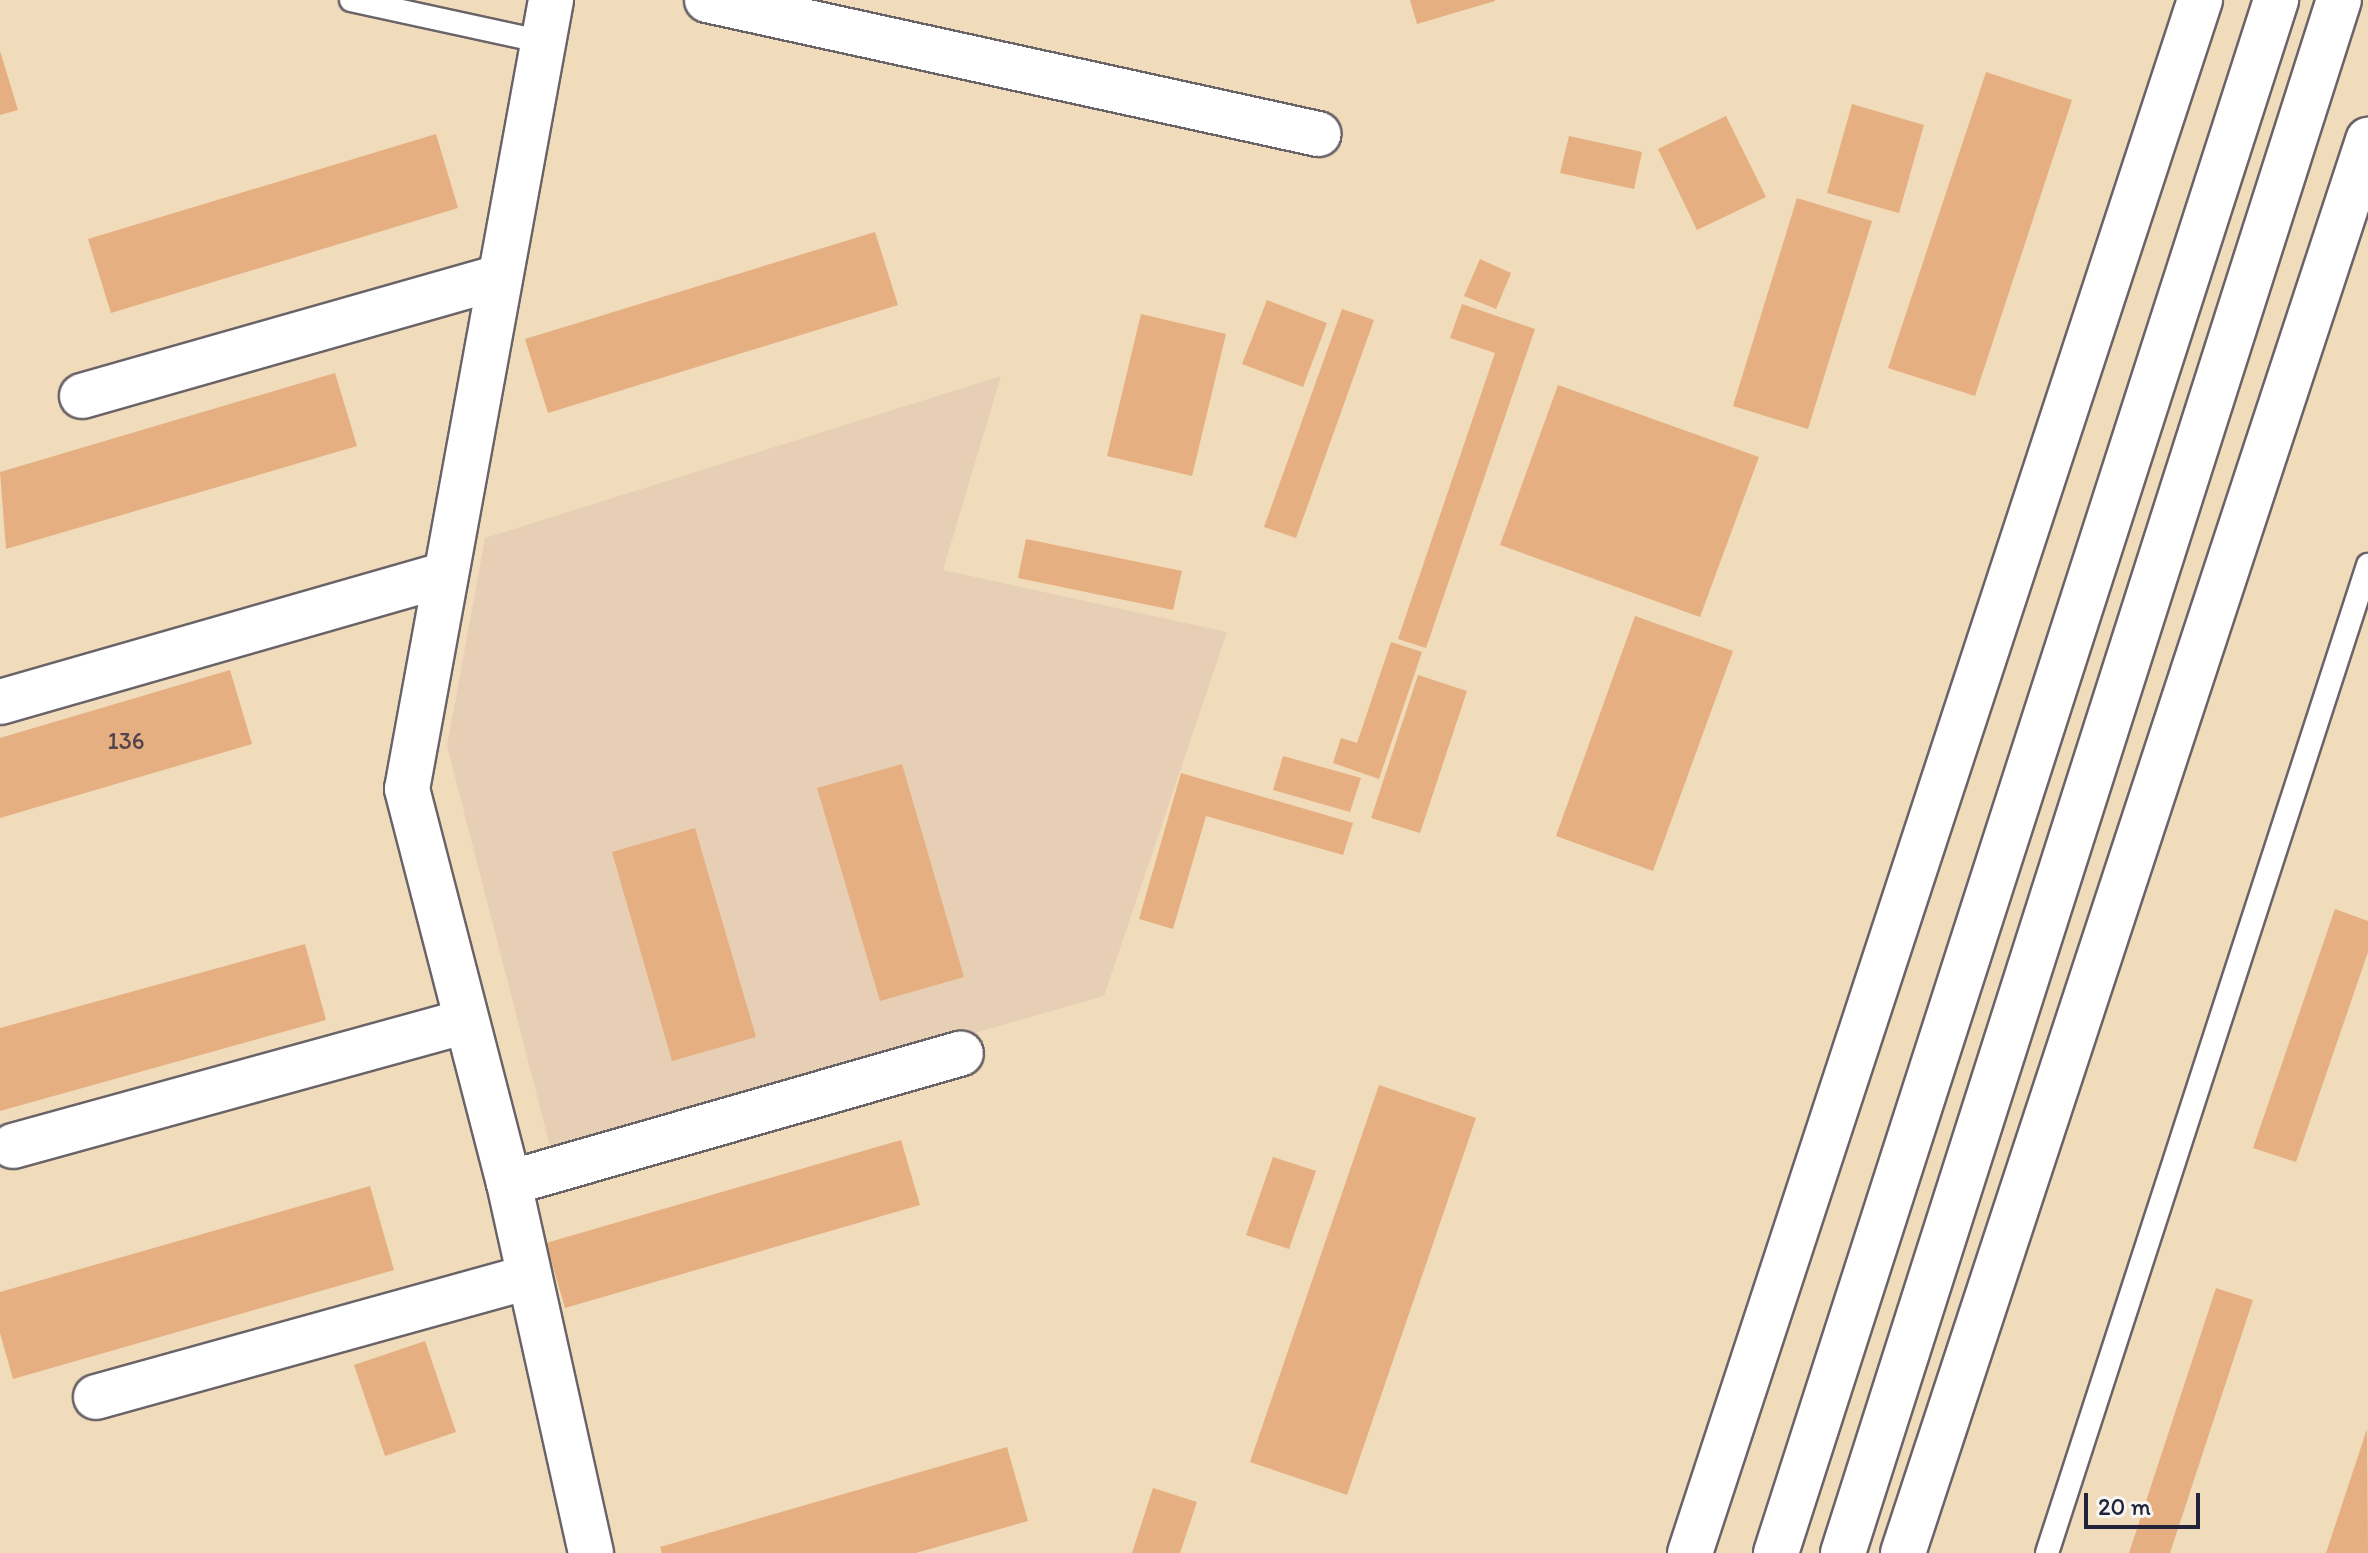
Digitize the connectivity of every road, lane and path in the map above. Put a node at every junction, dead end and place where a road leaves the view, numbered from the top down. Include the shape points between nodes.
1 (351, 0) edge
2 (707, 0) edge
3 (2200, 0) edge
4 (2276, 0) edge
5 (2339, 0) edge
6 (547, 21) edge
7 (1318, 134) dead end
8 (2368, 140) edge
9 (497, 278) junction
10 (82, 396) dead end
11 (2368, 565) edge
12 (443, 575) junction
13 (0, 702) edge
14 (462, 1022) junction
15 (961, 1053) dead end
16 (13, 1146) dead end
17 (509, 1183) junction
18 (528, 1277) junction
19 (96, 1397) dead end
20 (591, 1553) edge
21 (1690, 1553) edge
22 (1776, 1553) edge
23 (1843, 1553) edge
24 (1903, 1553) edge
25 (2047, 1553) edge

1 - 6 lane
2 - 7 main road
3 - 21 main road
4 - 22 main road
5 - 23 main road
6 - 9 main road
8 - 24 main road
9 - 10 main road
9 - 12 main road
11 - 25 lane
12 - 13 main road
12 - 14 main road via 407,789
14 - 16 main road
14 - 17 main road
15 - 17 main road
17 - 18 main road
18 - 19 main road
18 - 20 main road

